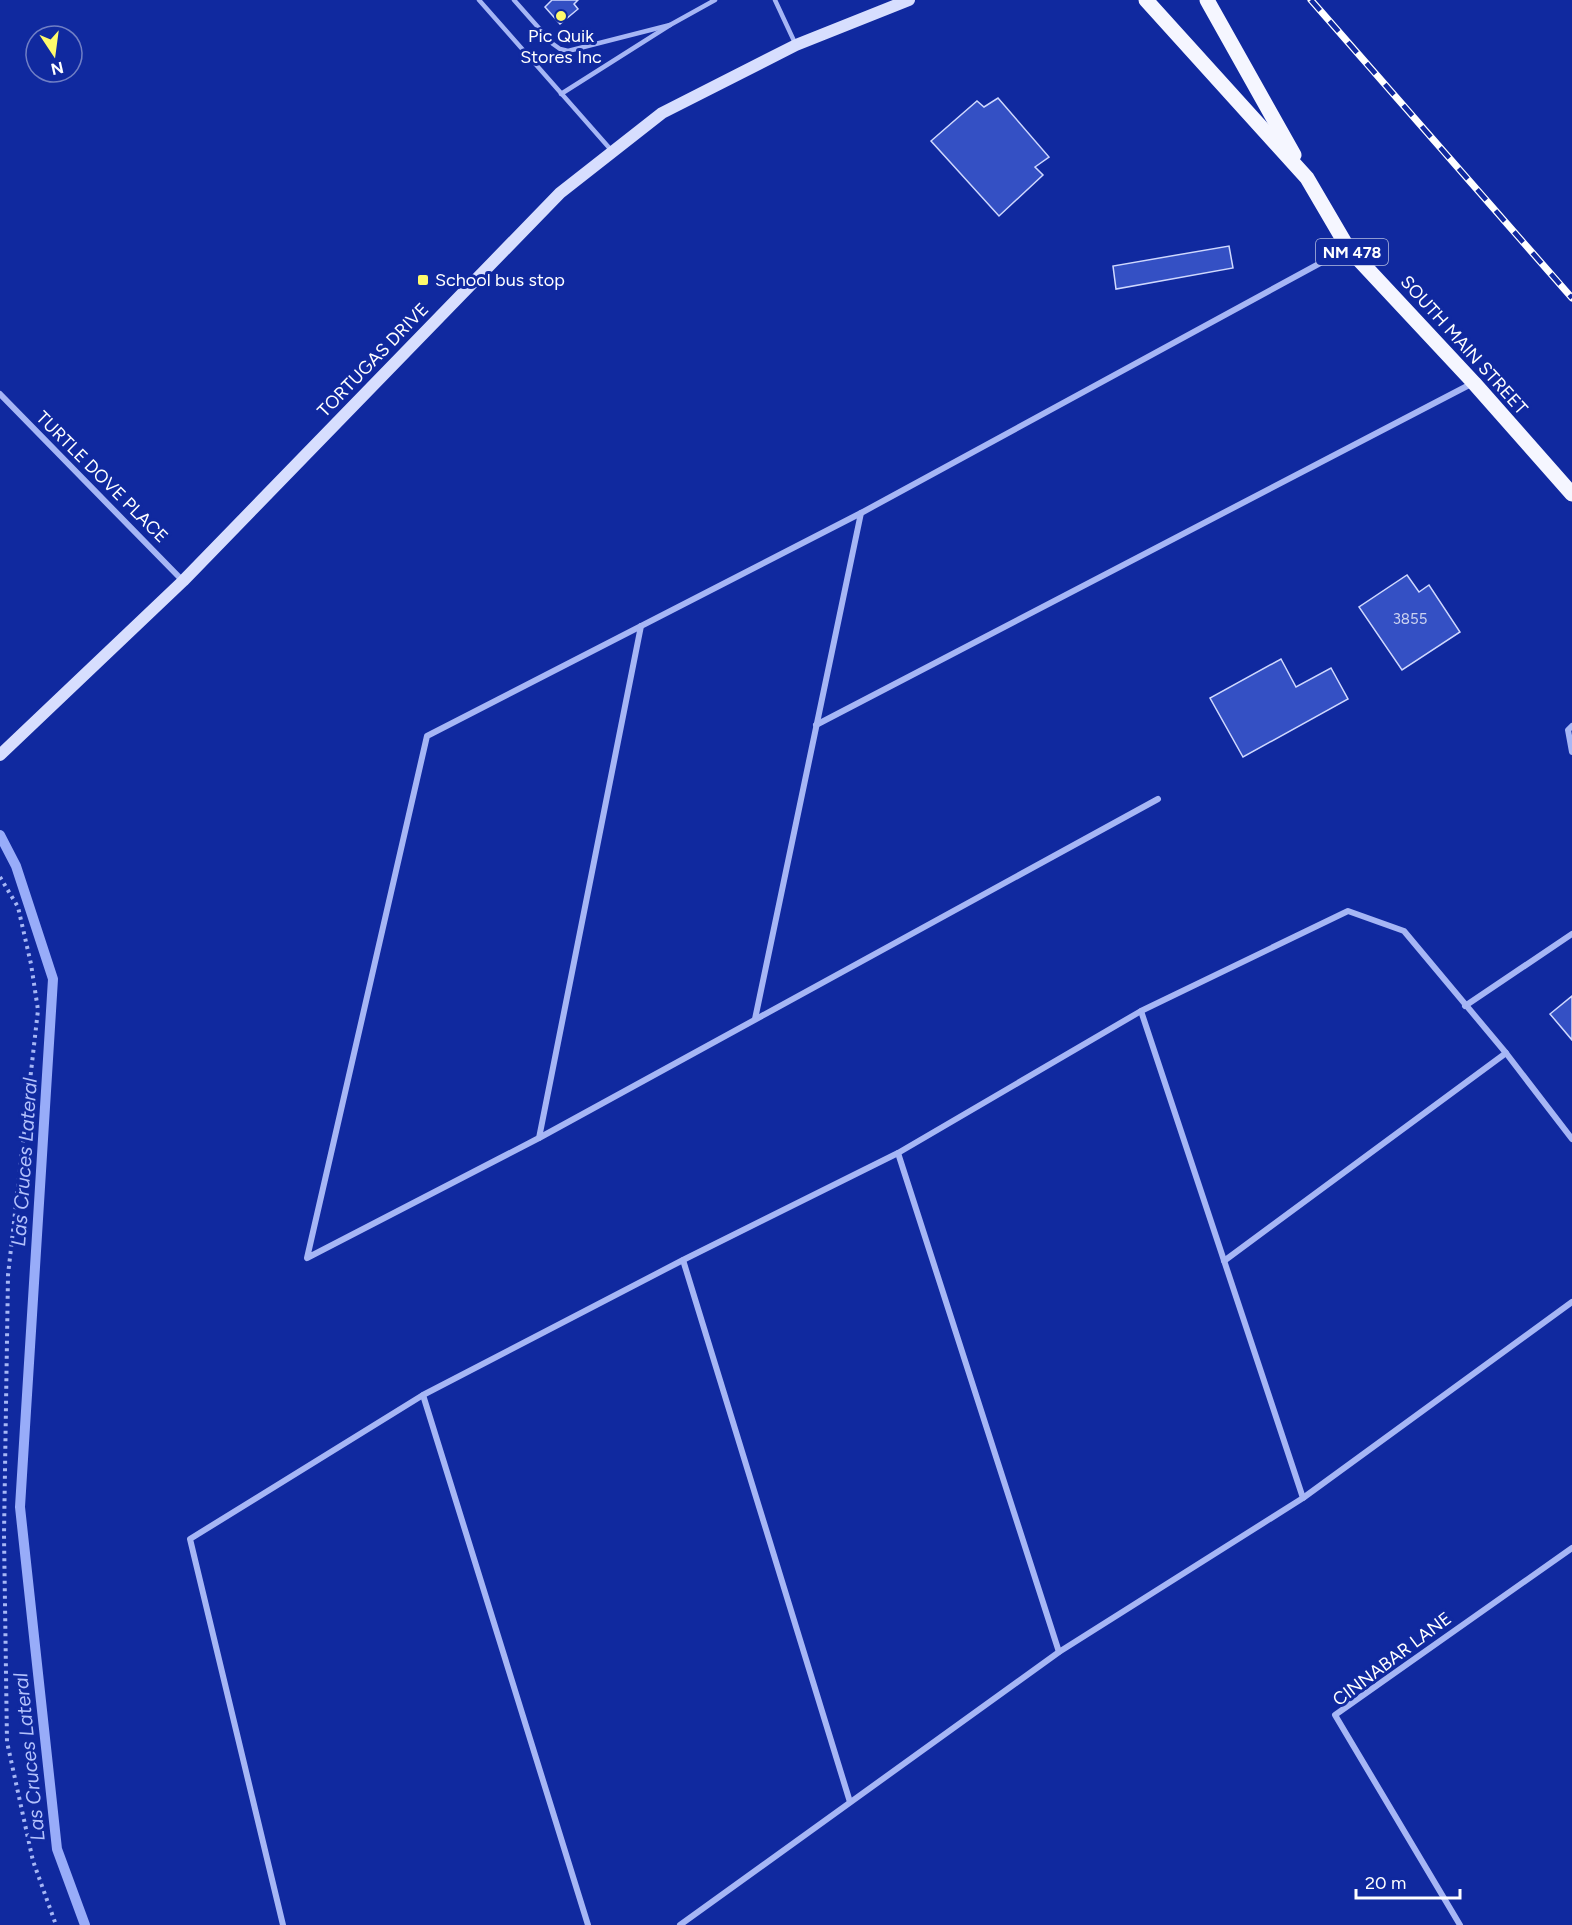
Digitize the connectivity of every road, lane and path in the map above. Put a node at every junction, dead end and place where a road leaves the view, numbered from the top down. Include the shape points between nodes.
1 (478, 0) edge
2 (514, 0) edge
3 (715, 0) edge
4 (775, 0) edge
5 (909, 0) edge
6 (1146, 0) edge
7 (1207, 0) edge
8 (670, 25) junction
9 (796, 45) junction
10 (561, 94) junction
11 (613, 151) junction
12 (1307, 178) junction
13 (1348, 248) junction
14 (1474, 383) junction
15 (0, 394) edge
16 (1572, 494) edge
17 (861, 513) junction
18 (183, 580) junction
19 (641, 626) junction
20 (816, 725) junction
21 (1572, 726) edge
22 (1572, 752) edge
23 (0, 755) edge
24 (1158, 799) dead end
25 (0, 877) edge
26 (1572, 934) edge
27 (1465, 1006) junction
28 (1141, 1011) junction
29 (755, 1019) junction
30 (1506, 1053) junction
31 (539, 1138) junction
32 (1572, 1139) edge
33 (898, 1153) junction
34 (683, 1260) junction
35 (1224, 1261) junction
36 (1572, 1302) edge
37 (423, 1395) junction
38 (1303, 1498) junction
39 (1572, 1548) edge
40 (1059, 1652) junction
41 (850, 1802) junction
42 (56, 1925) edge
43 (283, 1925) edge
44 (588, 1925) edge
45 (680, 1925) edge
46 (1460, 1925) edge

1 - 10 lane
2 - 8 lane via 553,44 568,51
3 - 8 lane
4 - 9 lane
5 - 9 street, TORTUGAS DRIVE
6 - 12 main road, SOUTH MAIN STREET / NM 478
7 - 12 main road
8 - 10 lane
9 - 11 street, TORTUGAS DRIVE via 662,113
10 - 11 lane
11 - 18 street, TORTUGAS DRIVE via 560,193
12 - 13 main road, SOUTH MAIN STREET / NM 478
13 - 14 main road, SOUTH MAIN STREET / NM 478
13 - 17 street
14 - 16 main road, SOUTH MAIN STREET / NM 478
14 - 20 street
15 - 18 street, TURTLE DOVE PLACE
17 - 19 street
17 - 20 street
18 - 23 street, TORTUGAS DRIVE
19 - 31 street
19 - 31 street via 427,736 307,1258
20 - 29 street
21 - 22 street via 1568,730
24 - 29 street
25 - 42 path via 18,907 38,1010 8,1275 4,1535 7,1742 33,1861
26 - 27 street
27 - 28 street via 1404,931 1348,911
27 - 30 street
28 - 33 street
28 - 35 street
29 - 31 street
30 - 32 street
30 - 35 street
33 - 34 street
33 - 40 street
34 - 37 street
34 - 41 street
35 - 38 street
36 - 38 street
37 - 43 street via 190,1539
37 - 44 street
38 - 40 street
39 - 46 street, CINNABAR LANE via 1335,1715
40 - 41 street
41 - 45 street

